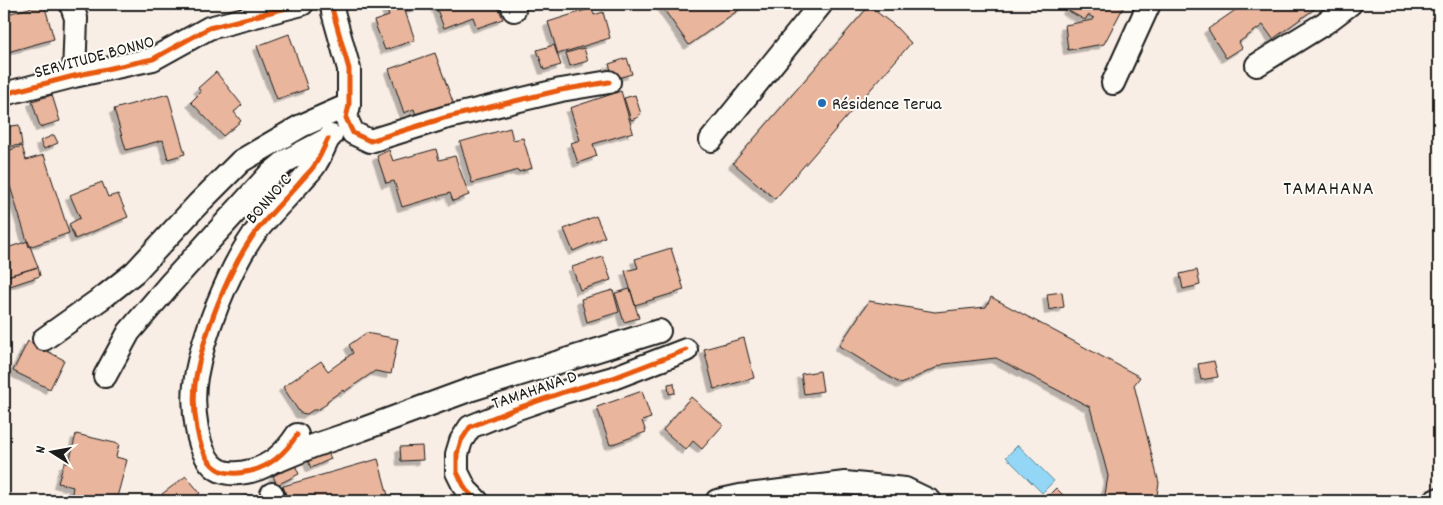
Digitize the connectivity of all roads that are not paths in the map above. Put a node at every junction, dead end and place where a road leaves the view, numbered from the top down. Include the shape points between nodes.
1 (71, 4) edge
2 (302, 4) edge
3 (333, 4) edge
4 (821, 4) edge
5 (1149, 4) edge
6 (1350, 4) edge
7 (1257, 65) dead end
8 (74, 76) junction
9 (609, 82) dead end
10 (1113, 83) dead end
11 (4, 94) edge
12 (348, 112) junction
13 (328, 139) junction
14 (711, 140) dead end
15 (659, 331) dead end
16 (44, 339) dead end
17 (686, 350) dead end
18 (105, 376) dead end
19 (297, 435) dead end
20 (265, 466) junction
21 (1439, 499) edge
22 (477, 501) edge
23 (722, 501) edge
24 (930, 501) edge
25 (1435, 501) edge

1 - 8 street via 76,18
2 - 8 street, SERVITUDE BONNO via 209,28 153,59
3 - 12 street via 348,69
4 - 14 street
5 - 10 street
6 - 7 street via 1326,23
8 - 11 street, SERVITUDE BONNO
9 - 12 street via 444,118 370,141 353,133
12 - 13 street
12 - 16 street via 302,126 242,161 135,272
13 - 18 street via 286,161 268,176 130,332
13 - 20 street, BONNO C via 316,164 251,238 233,270 210,326 196,379 194,403 199,440 211,463 232,474
15 - 20 street via 469,390
17 - 22 street, TAMAHANA D via 470,426 460,442 458,472 466,490
19 - 20 street, BONNO C via 289,448
21 - 25 street
23 - 24 street via 844,482 906,489

